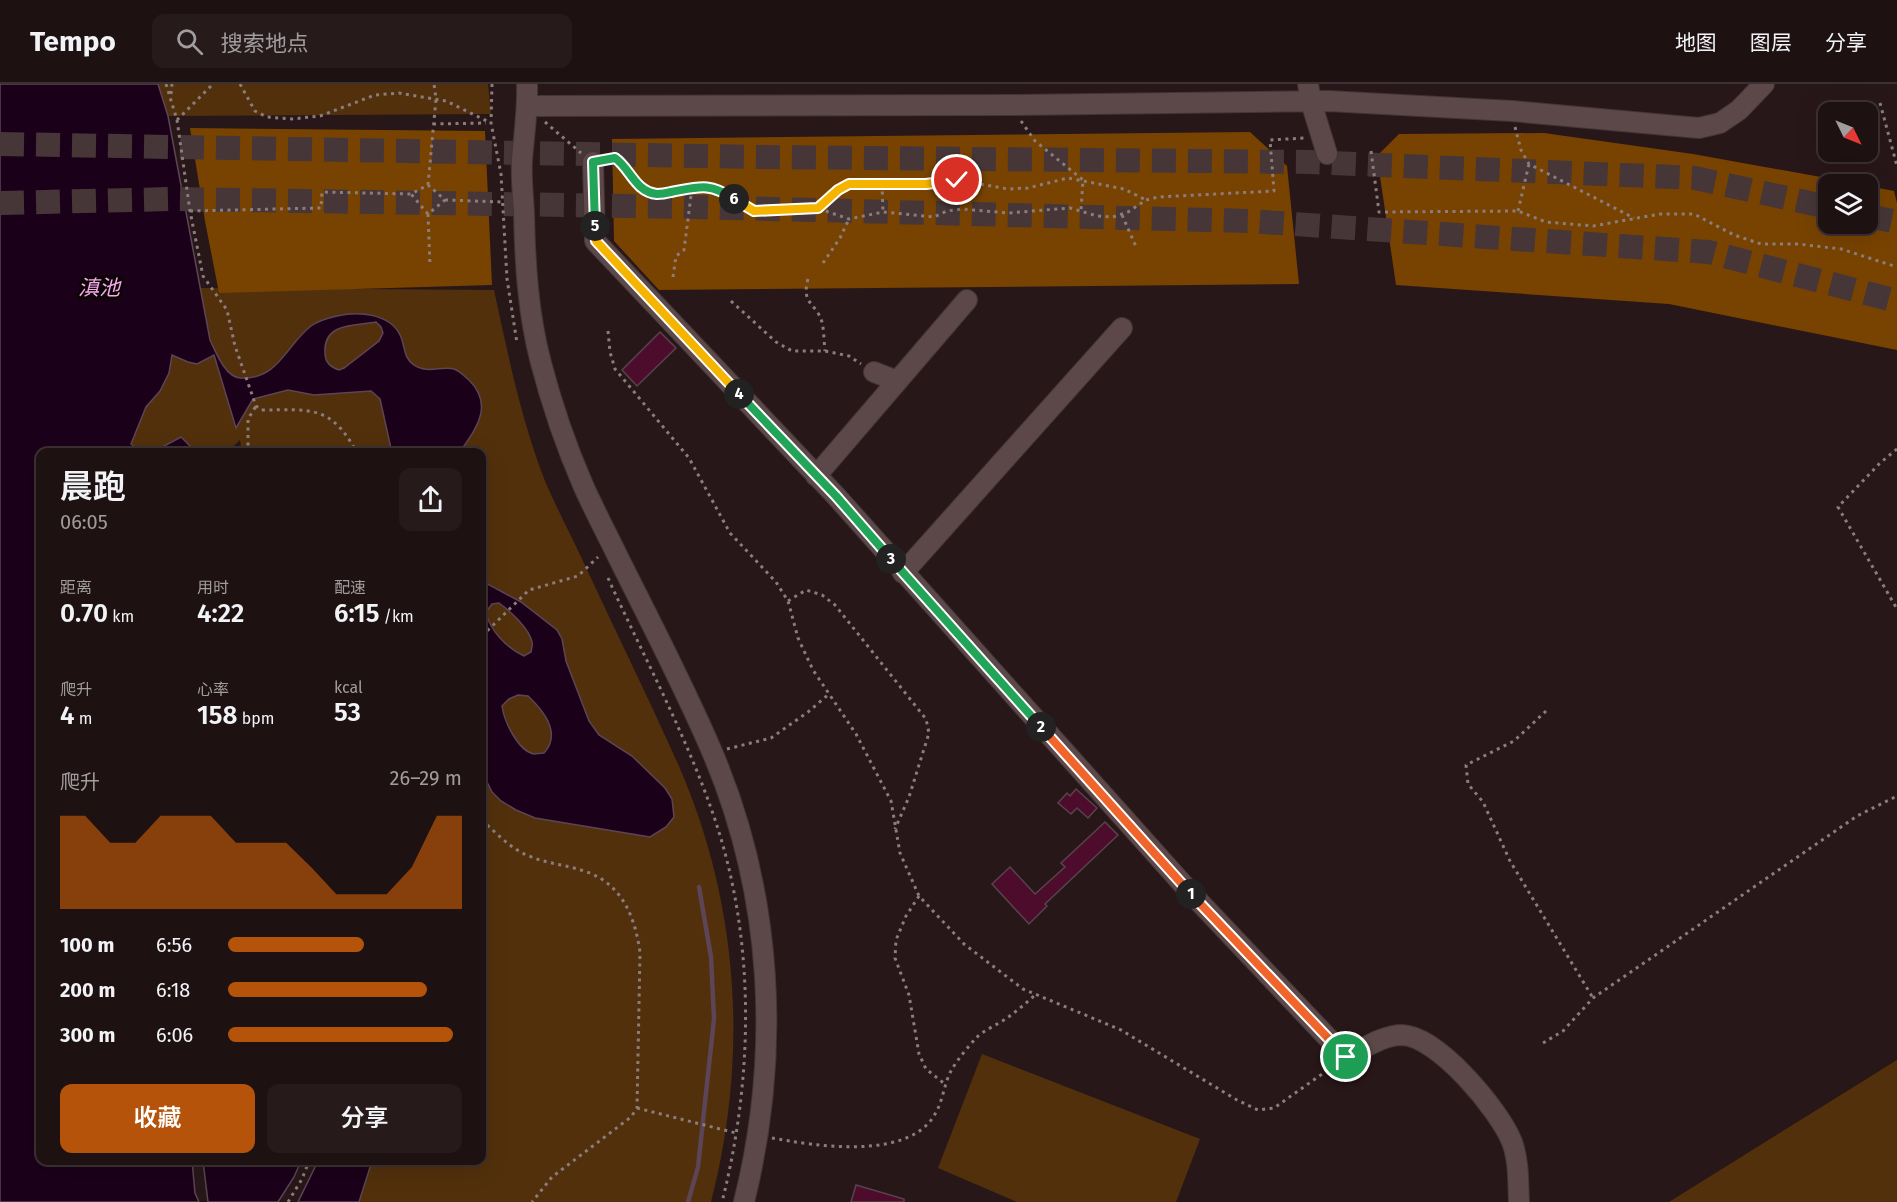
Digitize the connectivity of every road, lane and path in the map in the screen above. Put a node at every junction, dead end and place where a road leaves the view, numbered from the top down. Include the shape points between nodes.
1 (166, 84) edge
2 (171, 84) edge
3 (213, 84) edge
4 (240, 84) edge
5 (434, 84) edge
6 (492, 84) edge
7 (527, 84) edge
8 (1764, 84) edge
9 (1318, 93) edge
10 (171, 99) junction
11 (436, 99) junction
12 (1880, 103) dead end
13 (1016, 105) junction
14 (528, 106) junction
15 (1512, 111) junction
16 (177, 120) junction
17 (490, 123) junction
18 (433, 124) junction
19 (1322, 137) joint
20 (1371, 151) dead end
21 (593, 162) junction
22 (1529, 164) junction
23 (1897, 166) edge
24 (1083, 180) junction
25 (882, 184) junction
26 (428, 185) junction
27 (692, 189) junction
28 (411, 194) junction
29 (445, 200) junction
30 (1146, 200) junction
31 (523, 201) junction
32 (502, 202) junction
33 (818, 208) junction
34 (190, 211) junction
35 (1081, 211) junction
36 (1518, 211) junction
37 (883, 212) junction
38 (428, 214) junction
39 (1122, 215) junction
40 (849, 219) junction
41 (1635, 219) junction
42 (1137, 249) dead end
43 (823, 263) dead end
44 (430, 266) dead end
45 (1897, 267) edge
46 (674, 278) dead end
47 (808, 279) dead end
48 (967, 300) dead end
49 (731, 301) dead end
50 (1122, 328) dead end
51 (608, 331) dead end
52 (518, 344) dead end
53 (825, 351) junction
54 (874, 372) joint
55 (897, 381) junction
56 (256, 406) junction
57 (248, 448) edge
58 (354, 448) edge
59 (1897, 449) edge
60 (816, 476) junction
61 (594, 548) dead end
62 (603, 568) dead end
63 (903, 573) junction
64 (788, 601) junction
65 (1897, 609) edge
66 (486, 632) edge
67 (829, 694) junction
68 (1546, 711) dead end
69 (713, 753) junction
70 (1897, 796) edge
71 (486, 824) edge
72 (895, 830) junction
73 (919, 896) junction
74 (1035, 995) junction
75 (1593, 998) junction
76 (1543, 1043) dead end
77 (1346, 1057) junction
78 (946, 1085) junction
79 (638, 1108) junction
80 (736, 1133) junction
81 (758, 1136) junction
82 (307, 1165) edge
83 (288, 1202) edge
84 (532, 1202) edge
85 (722, 1202) edge
86 (744, 1202) edge
87 (1519, 1202) edge

1 - 10 path
2 - 10 path
3 - 16 path
4 - 11 path via 255,111 267,117 291,119 320,116 375,96 399,93
5 - 11 path
6 - 17 path
7 - 14 street
8 - 15 street via 1720,123 1699,128
9 - 13 street
9 - 15 street
9 - 19 street via 1327,154
10 - 16 path
11 - 17 path
11 - 18 path
12 - 23 path
13 - 14 street
13 - 24 path via 1022,125 1035,141
14 - 21 path
14 - 31 street via 522,161
15 - 22 path via 1521,150
16 - 34 path
17 - 18 path
17 - 32 path via 501,174
18 - 26 path
19 - 30 path via 1270,140 1274,191
20 - 36 path via 1379,212
21 - 27 path via 615,158 642,188 656,194
21 - 60 street via 596,241
22 - 36 path
22 - 41 path
24 - 25 path via 1068,178 1008,189 957,180
24 - 30 path via 1124,189
24 - 35 path
25 - 33 path via 849,184
25 - 37 path
26 - 28 path
26 - 29 path
27 - 33 path via 708,186 754,211
27 - 46 path via 684,250 676,256
28 - 34 path via 322,192 321,208
28 - 38 path
29 - 32 path
29 - 38 path
30 - 39 path
31 - 32 path
31 - 69 street via 531,316 561,430 584,488
32 - 52 path via 507,279
33 - 40 path
34 - 56 path via 203,276 227,310
35 - 37 path via 1070,208 1008,213 962,209 934,217
35 - 39 path via 1097,216
36 - 41 path via 1546,222 1593,226
37 - 40 path
38 - 44 path
39 - 42 path
40 - 43 path
41 - 45 path via 1694,214 1761,244 1840,249
47 - 53 path via 806,298 822,323
48 - 55 street
49 - 53 path via 776,342 792,351
50 - 63 street
51 - 64 path via 615,369 689,458 730,533 776,582
53 - 54 path via 849,356
54 - 55 street
55 - 60 street
56 - 57 path via 248,419
56 - 58 path via 261,410 320,412 342,430
59 - 65 path via 1838,507
60 - 63 street
61 - 66 path via 598,557 578,576 529,590
62 - 80 path via 693,762 726,859 739,921 744,977 746,1039
63 - 77 street via 1189,891
64 - 67 path via 798,638
64 - 72 path via 806,590 835,605 926,719 929,733
67 - 69 path via 771,738
67 - 72 path via 856,734 891,801
68 - 75 path via 1514,741 1466,765 1468,784 1483,802 1510,861
69 - 81 street via 747,854 760,918 767,1040
70 - 75 path via 1857,816
71 - 79 path via 527,855 604,880 629,909 640,952
72 - 73 path via 900,853
73 - 74 path via 964,944
73 - 78 path via 896,940 895,958 909,994 919,1054 926,1069
74 - 77 path via 1120,1030 1258,1110 1274,1108
74 - 78 path via 977,1036
75 - 76 path via 1563,1031
77 - 87 street via 1382,1039 1402,1035 1437,1050 1470,1081 1512,1142 1518,1167
78 - 81 path via 926,1126 901,1140 816,1146
79 - 80 path
79 - 84 path via 552,1177
80 - 85 path
81 - 86 street
82 - 83 path

